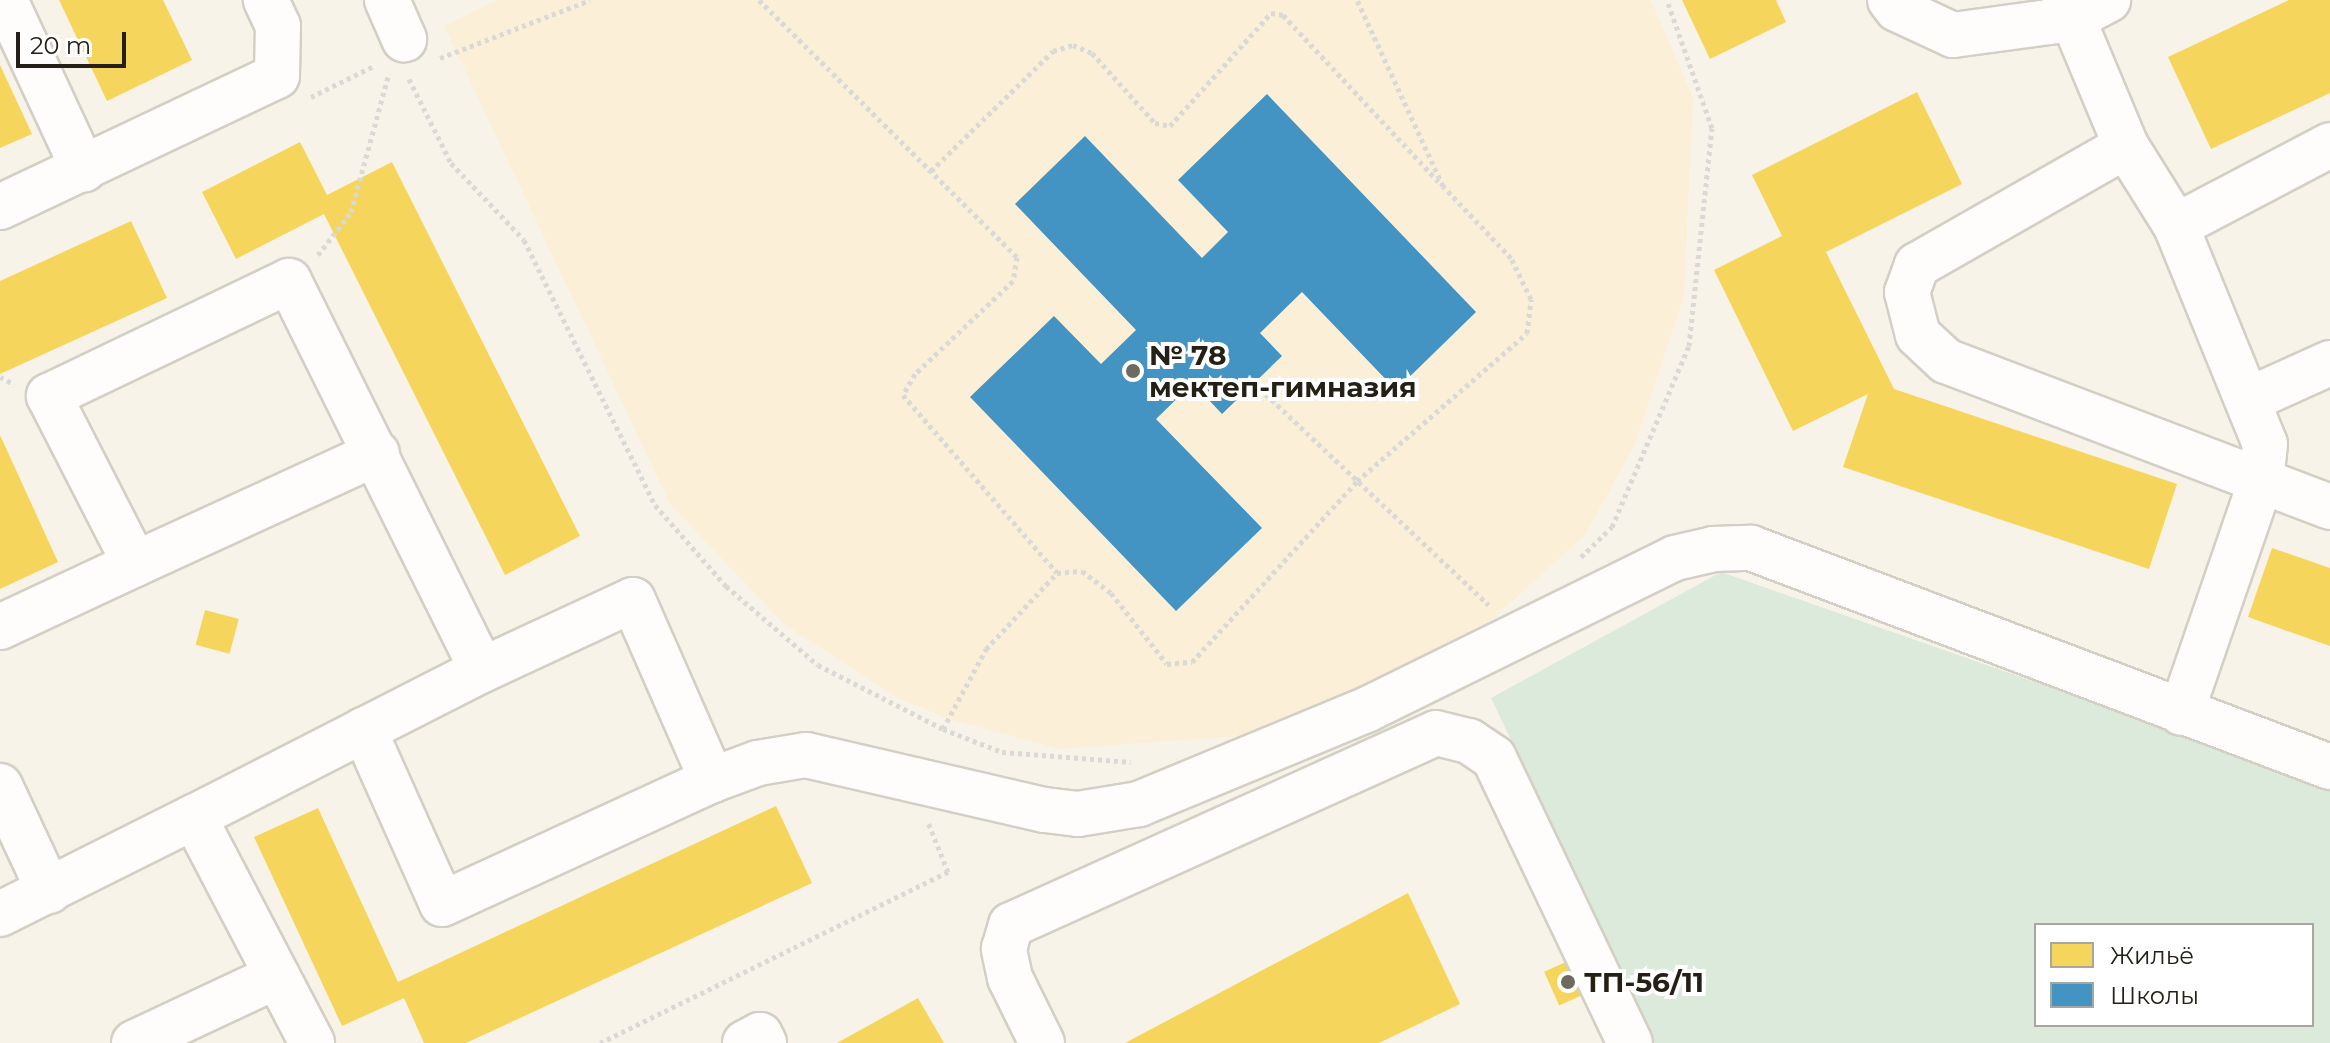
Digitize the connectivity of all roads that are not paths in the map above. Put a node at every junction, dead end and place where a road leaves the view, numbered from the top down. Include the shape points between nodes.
1 (266, 0) edge
2 (387, 0) edge
3 (1890, 0) edge
4 (3, 1) edge
5 (2082, 6) edge
6 (418, 50) road end
7 (2330, 145) edge
8 (2126, 146) junction
9 (84, 170) junction
10 (0, 207) edge
11 (2176, 226) junction
12 (2330, 363) edge
13 (2248, 400) junction
14 (377, 453) junction
15 (2261, 481) junction
16 (2330, 507) edge
17 (135, 564) junction
18 (0, 627) edge
19 (482, 670) junction
20 (2181, 713) junction
21 (364, 730) junction
22 (2330, 767) edge
23 (712, 780) junction
24 (0, 786) edge
25 (194, 817) junction
26 (49, 891) junction
27 (0, 914) edge
28 (277, 976) junction
29 (134, 1043) edge
30 (312, 1043) edge
31 (745, 1043) edge
32 (764, 1043) edge
33 (1042, 1043) edge
34 (1630, 1043) edge

1 - 9 lane via 278,26 277,76
2 - 6 lane
3 - 5 lane via 1897,9 1953,35
4 - 9 lane
5 - 8 lane
7 - 11 lane
8 - 11 lane
8 - 15 lane via 1917,265 1907,292 1918,335 1946,361
9 - 10 lane
11 - 13 lane
12 - 13 lane
13 - 15 lane via 2265,444
14 - 17 lane
14 - 17 lane via 289,281 49,396
14 - 19 lane
15 - 16 lane
15 - 20 lane
17 - 18 lane
19 - 21 lane
19 - 23 lane via 633,600
20 - 22 lane
20 - 23 lane via 1751,548 1713,549 1675,558 1366,710 1139,804 1067,813 806,755 758,763
21 - 23 lane via 442,904
21 - 25 lane
24 - 26 lane
25 - 26 lane
25 - 28 lane
26 - 27 lane
28 - 29 lane
28 - 30 lane
31 - 32 lane via 760,1035
33 - 34 lane via 1010,978 1004,949 1011,925 1436,733 1469,741 1494,758

